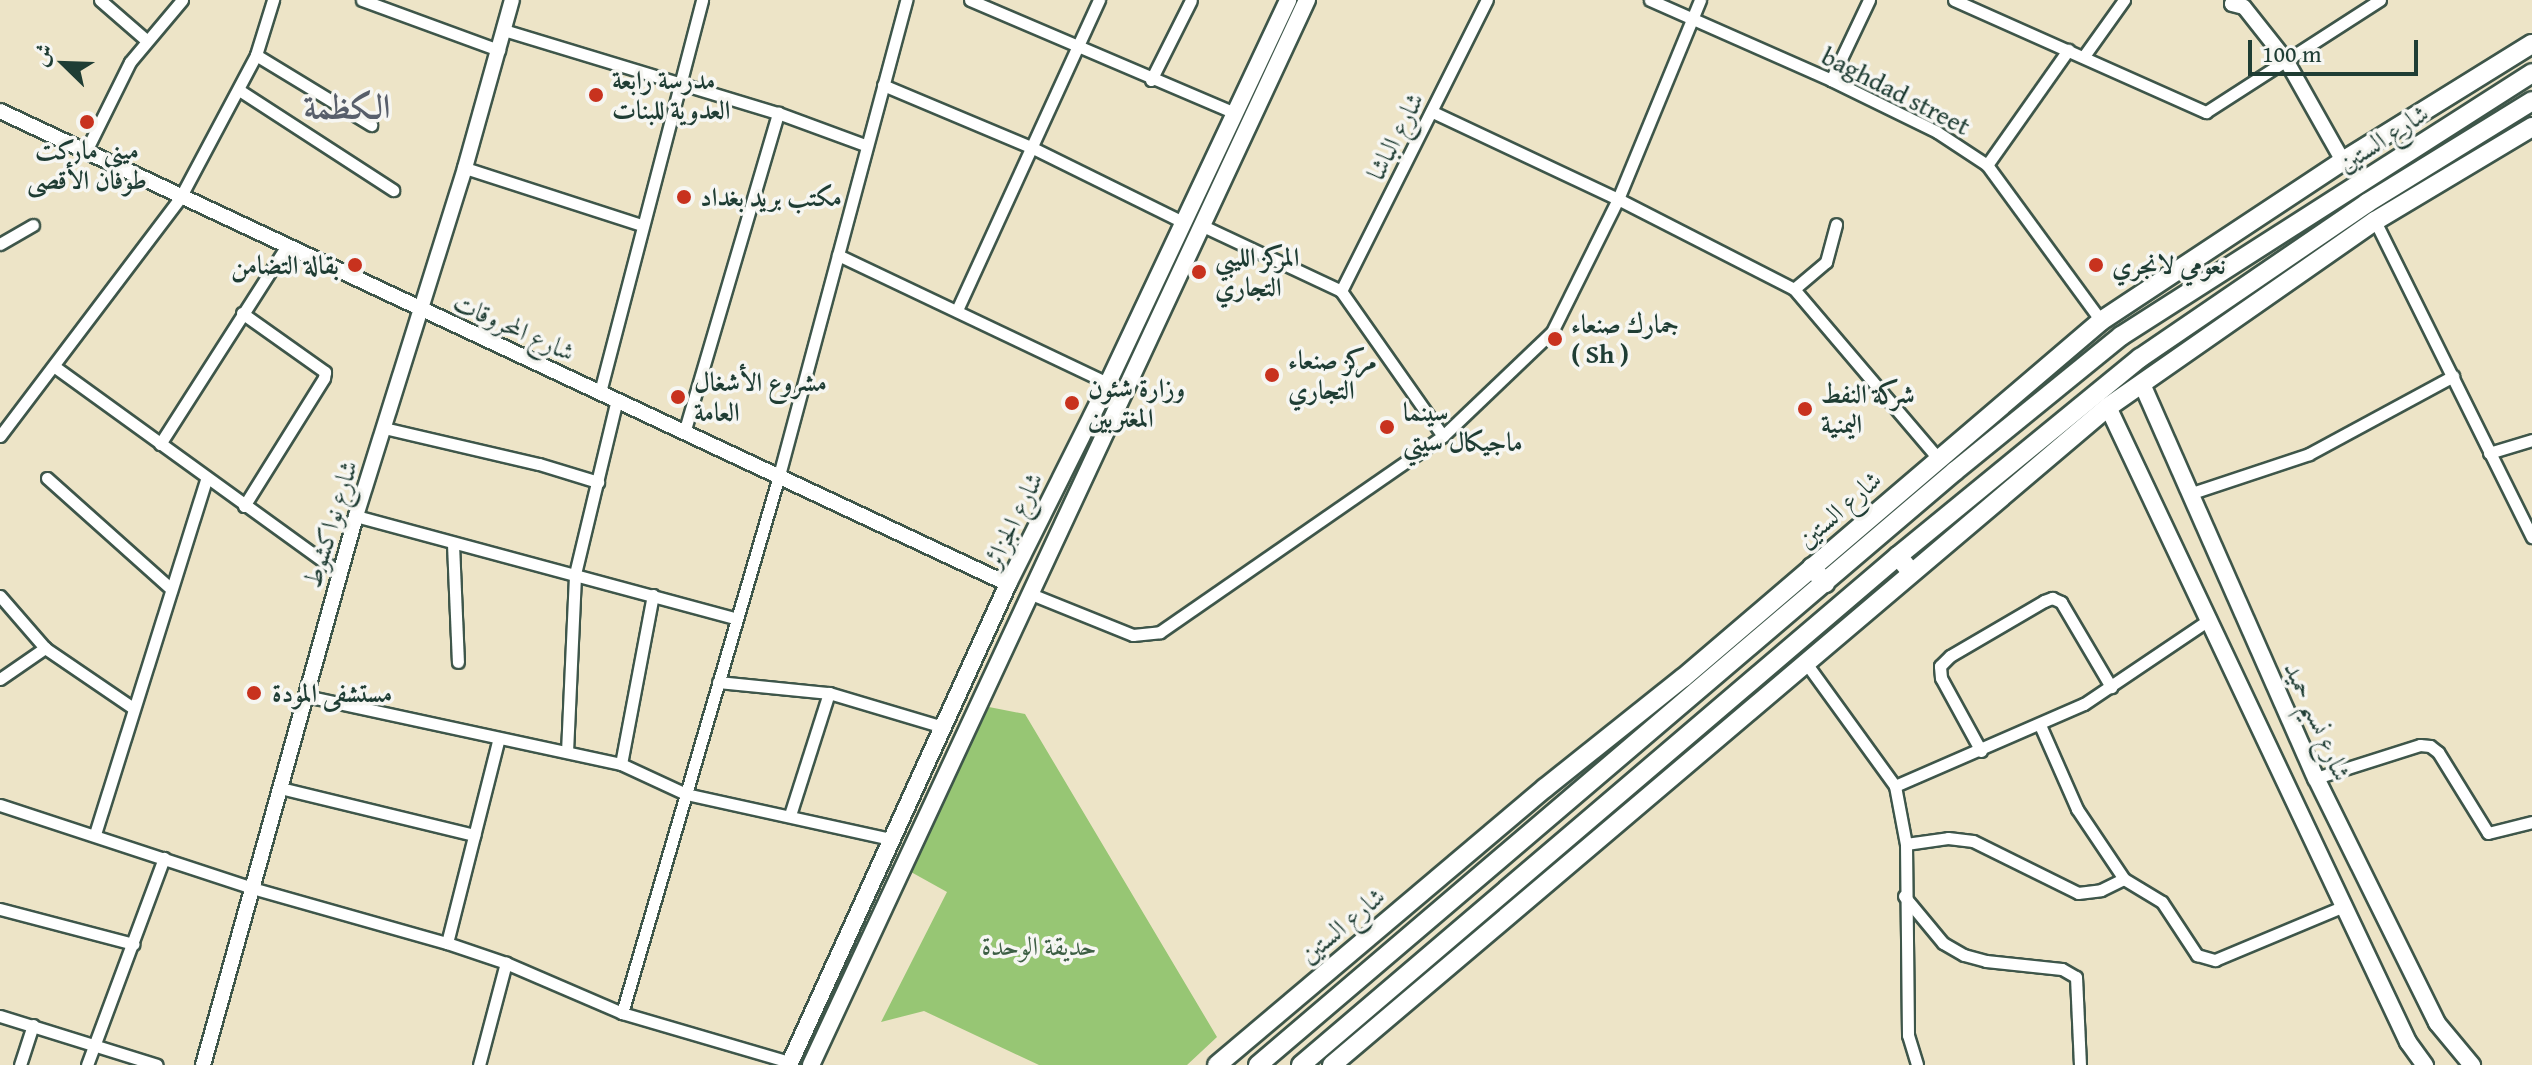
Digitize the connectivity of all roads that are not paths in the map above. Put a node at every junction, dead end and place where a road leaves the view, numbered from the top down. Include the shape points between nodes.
1 (100, 0) edge
2 (182, 0) edge
3 (273, 0) edge
4 (362, 0) edge
5 (512, 0) edge
6 (702, 0) edge
7 (906, 0) edge
8 (970, 0) edge
9 (1099, 0) edge
10 (1191, 0) edge
11 (1288, 0) edge
12 (1307, 0) edge
13 (1487, 0) edge
14 (1650, 0) edge
15 (1700, 0) edge
16 (1869, 0) edge
17 (1954, 0) edge
18 (2124, 0) edge
19 (2380, 0) edge
20 (2236, 2) edge
21 (997, 5) edge
22 (1691, 19) junction
23 (504, 30) junction
24 (146, 40) junction
25 (2532, 44) edge
26 (1079, 48) junction
27 (499, 50) junction
28 (2068, 50) junction
29 (256, 55) junction
30 (2084, 56) junction
31 (2286, 60) junction
32 (2532, 73) edge
33 (1151, 80) junction
34 (1831, 80) junction
35 (682, 84) junction
36 (883, 85) junction
37 (239, 90) junction
38 (2532, 101) edge
39 (0, 111) edge
40 (1433, 112) junction
41 (778, 113) junction
42 (1235, 113) junction
43 (371, 125) dead end
44 (2532, 127) edge
45 (865, 145) junction
46 (1033, 148) junction
47 (86, 151) junction
48 (2343, 161) junction
49 (1987, 165) junction
50 (465, 168) junction
51 (393, 190) dead end
52 (180, 198) junction
53 (1618, 199) junction
54 (2367, 203) junction
55 (2375, 221) junction
56 (1183, 222) junction
57 (1836, 224) dead end
58 (33, 225) dead end
59 (642, 225) junction
60 (1201, 225) junction
61 (0, 244) edge
62 (286, 247) junction
63 (838, 255) junction
64 (1794, 289) junction
65 (1341, 291) junction
66 (957, 310) junction
67 (421, 311) junction
68 (242, 313) junction
69 (2101, 321) junction
70 (55, 367) junction
71 (2453, 376) junction
72 (1108, 383) junction
73 (2142, 384) junction
74 (600, 392) junction
75 (617, 399) junction
76 (2108, 407) junction
77 (384, 428) junction
78 (684, 433) junction
79 (0, 436) edge
80 (1443, 436) junction
81 (2532, 440) edge
82 (160, 444) junction
83 (2489, 453) junction
84 (1938, 458) junction
85 (47, 478) dead end
86 (206, 479) junction
87 (778, 479) junction
88 (598, 482) junction
89 (2192, 493) junction
90 (244, 506) junction
91 (356, 516) junction
92 (2532, 537) edge
93 (453, 544) junction
94 (1898, 556) junction
95 (1812, 567) junction
96 (1911, 572) junction
97 (340, 573) junction
98 (575, 574) junction
99 (1825, 583) junction
100 (1008, 584) junction
101 (171, 589) junction
102 (1031, 594) junction
103 (653, 595) junction
104 (0, 596) edge
105 (735, 618) junction
106 (2210, 619) junction
107 (45, 648) junction
108 (458, 662) dead end
109 (1806, 663) junction
110 (0, 679) edge
111 (718, 682) junction
112 (2111, 687) junction
113 (829, 693) junction
114 (306, 696) junction
115 (133, 708) junction
116 (2040, 725) junction
117 (943, 727) junction
118 (499, 738) junction
119 (1981, 751) junction
120 (567, 752) junction
121 (621, 764) junction
122 (2316, 778) junction
123 (1895, 786) junction
124 (280, 788) junction
125 (2288, 788) junction
126 (686, 794) junction
127 (0, 805) edge
128 (790, 815) junction
129 (2532, 822) edge
130 (95, 834) junction
131 (474, 835) junction
132 (891, 839) junction
133 (1906, 844) junction
134 (164, 858) junction
135 (2124, 879) junction
136 (252, 888) junction
137 (1904, 896) junction
138 (2344, 906) junction
139 (0, 909) edge
140 (1405, 942) junction
141 (447, 943) junction
142 (133, 944) junction
143 (841, 952) junction
144 (861, 961) junction
145 (506, 963) junction
146 (1419, 964) junction
147 (622, 1013) junction
148 (0, 1016) edge
149 (33, 1025) junction
150 (93, 1046) junction
151 (790, 1063) edge
152 (1306, 1063) edge
153 (20, 1065) edge
154 (87, 1065) edge
155 (157, 1065) edge
156 (203, 1065) edge
157 (479, 1065) edge
158 (811, 1065) edge
159 (1217, 1065) edge
160 (1258, 1065) edge
161 (1332, 1065) edge
162 (1917, 1065) edge
163 (2080, 1065) edge
164 (2425, 1065) edge
165 (2472, 1065) edge

1 - 24 street
2 - 24 street
3 - 29 street
4 - 27 street
5 - 23 street, شارع نواكشوط
6 - 35 street
7 - 36 street
8 - 21 street
9 - 26 street
10 - 33 street
11 - 42 main road, شارع الجزائر
12 - 60 main road, شارع الجزائر
13 - 40 street, شارع الباشا
14 - 22 street, baghdad street
15 - 22 street
16 - 34 street
17 - 28 street
18 - 30 street
19 - 31 street
20 - 31 street
21 - 26 street
22 - 34 street, baghdad street
22 - 53 street
23 - 27 street, شارع نواكشوط
23 - 35 street
24 - 47 street via 118,81
25 - 48 main road, شارع الستين
26 - 33 street
26 - 46 street
27 - 50 street, شارع نواكشوط
28 - 30 street
28 - 49 street
29 - 37 street
29 - 43 street
30 - 31 street via 2206,112
31 - 48 street
32 - 99 main road, شارع الستين via 2121,336
33 - 42 street
34 - 49 street, baghdad street via 1937,132
35 - 41 street
35 - 59 street
36 - 45 street
36 - 46 street
37 - 51 street
37 - 52 street
38 - 54 main road, شارع الستين
39 - 47 street, شارع المحروقات
40 - 53 street
40 - 65 street, شارع الباشا
41 - 45 street
41 - 78 street
42 - 56 main road, شارع الجزائر
44 - 55 main road
45 - 63 street
46 - 56 street
46 - 66 street
47 - 52 street, شارع المحروقات
48 - 69 main road, شارع الستين
49 - 69 street, baghdad street
50 - 59 street
50 - 67 street, شارع نواكشوط
52 - 62 street, شارع المحروقات
52 - 70 street
53 - 64 street
53 - 80 street via 1552,332
54 - 55 main road
54 - 94 main road, شارع الستين via 2140,358
55 - 71 street
55 - 73 main road
56 - 60 main road
56 - 72 main road, شارع الجزائر
57 - 64 street via 1826,262
58 - 61 street
59 - 74 street
60 - 65 street
60 - 102 main road, شارع الجزائر
62 - 67 street, شارع المحروقات
62 - 68 street
63 - 66 street
63 - 87 street
64 - 84 street
65 - 80 street
66 - 72 street
67 - 74 street, شارع المحروقات
67 - 77 street, شارع نواكشوط
68 - 82 street
68 - 90 street via 325,372
69 - 84 main road, شارع الستين
70 - 79 street
70 - 82 street
71 - 83 street
71 - 89 street via 2309,454
72 - 100 main road, شارع الجزائر
73 - 76 main road
73 - 89 main road, شارع نسيم حميد
74 - 75 street, شارع المحروقات
75 - 78 street, شارع المحروقات
75 - 88 street
76 - 96 main road
76 - 106 main road, شارع نسيم حميد
77 - 88 street
77 - 91 street, شارع نواكشوط
78 - 87 street, شارع المحروقات
80 - 102 street via 1160,632 1133,635
81 - 83 street
82 - 86 street
83 - 92 street
84 - 95 main road, شارع الستين
85 - 101 street
86 - 90 street
86 - 101 street
87 - 100 street, شارع المحروقات
87 - 105 street
88 - 98 street
89 - 122 main road, شارع نسيم حميد
90 - 97 street
91 - 93 street
91 - 97 street, شارع نواكشوط
93 - 98 street
93 - 108 street
94 - 96 main road
94 - 146 main road, شارع الستين
95 - 99 main road
95 - 159 main road, شارع الستين
96 - 109 main road
97 - 114 street, شارع نواكشوط
98 - 103 street
98 - 120 street
99 - 140 main road, شارع الستين
100 - 102 main road
100 - 117 main road, شارع الجزائر
101 - 115 street
102 - 144 main road, شارع الجزائر
103 - 105 street
103 - 121 street
104 - 107 street
105 - 111 street
106 - 112 street
106 - 125 main road, شارع نسيم حميد
107 - 110 street
107 - 115 street
109 - 123 street
109 - 161 main road
111 - 113 street
111 - 126 street
112 - 116 street
112 - 119 street via 2061,602 2044,601 1940,666 1941,678
113 - 117 street
113 - 128 street
114 - 118 street
114 - 124 street, شارع نواكشوط
115 - 130 street
116 - 119 street
116 - 135 street via 2077,809
117 - 132 main road, شارع الجزائر
118 - 120 street
118 - 131 street
119 - 123 street
120 - 121 street
121 - 126 street
122 - 125 main road
122 - 129 street via 2430,746 2488,833
122 - 165 main road, شارع نسيم حميد via 2437,1023
123 - 133 street
124 - 131 street
124 - 136 street, شارع نواكشوط
125 - 138 main road, شارع نسيم حميد
126 - 128 street
126 - 147 street
127 - 130 street
128 - 132 street
130 - 134 street
131 - 141 street
132 - 143 main road, شارع الجزائر
133 - 135 street via 1948,838 1973,841 2078,893
133 - 137 street
134 - 136 street
134 - 142 street
135 - 138 street via 2162,902 2197,955 2206,960
136 - 141 street
136 - 156 street, شارع نواكشوط
137 - 162 street via 1908,1035
137 - 163 street via 1943,943 1964,955 2062,969 2076,977
138 - 164 main road, شارع نسيم حميد via 2408,1042
139 - 142 street
140 - 146 main road
140 - 160 main road, شارع الستين
141 - 145 street
142 - 150 street
143 - 144 main road
143 - 151 main road, شارع الجزائر
144 - 158 main road, شارع الجزائر
145 - 147 street
145 - 157 street
146 - 152 main road, شارع الستين
147 - 151 street
148 - 149 street
149 - 150 street
149 - 153 street
150 - 154 street
150 - 155 street

